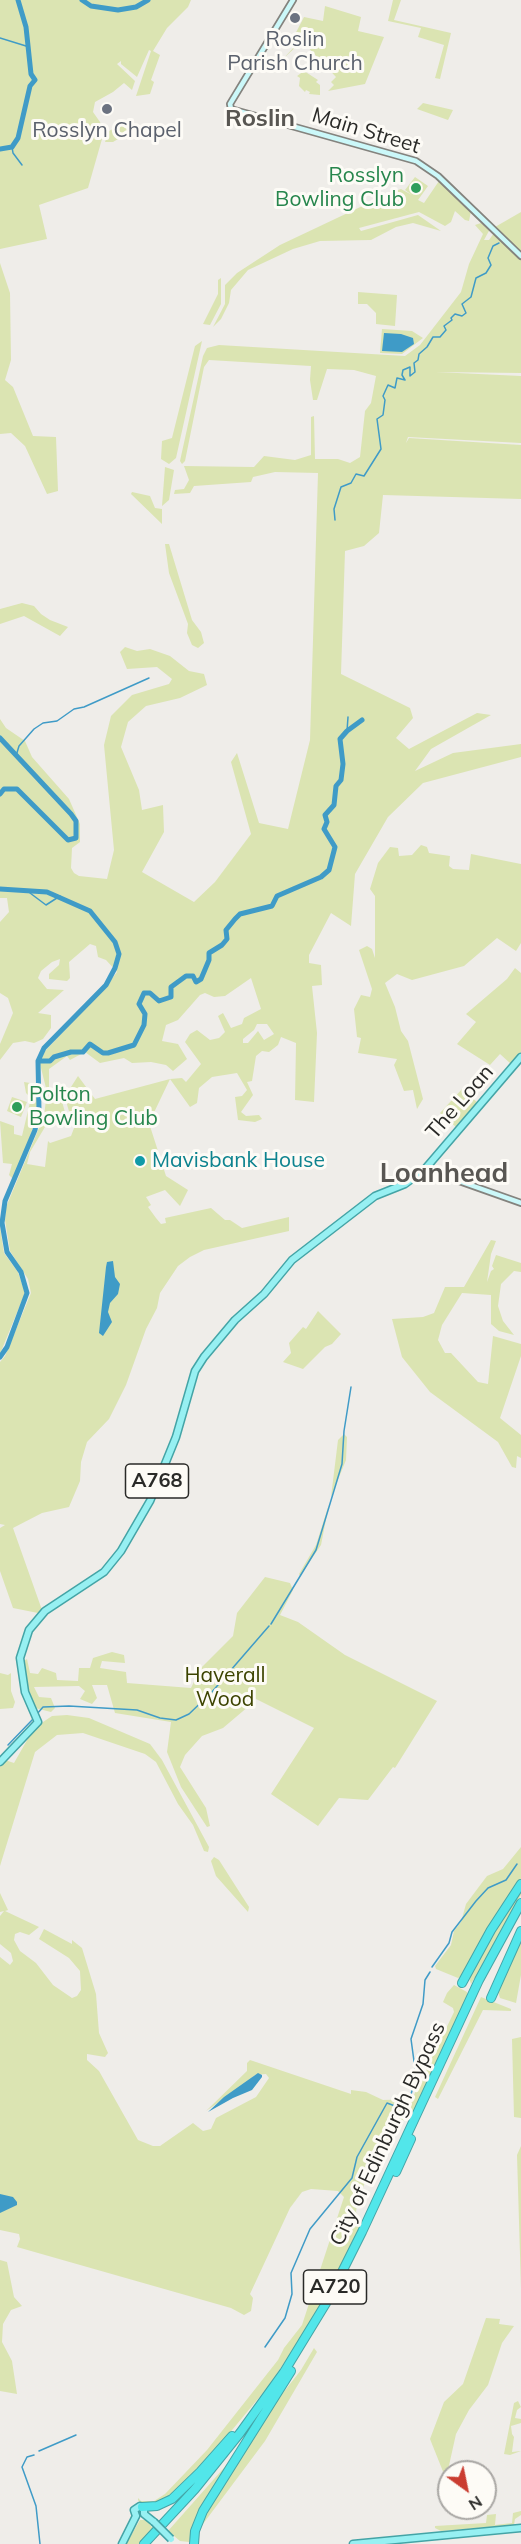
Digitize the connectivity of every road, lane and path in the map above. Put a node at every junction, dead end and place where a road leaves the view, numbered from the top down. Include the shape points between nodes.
1 (293, 0) edge
2 (521, 256) edge
3 (521, 1058) edge
4 (425, 1169) junction
5 (521, 1203) edge
6 (0, 1762) edge
7 (521, 1884) edge
8 (521, 1903) edge
9 (521, 1912) edge
10 (521, 1931) edge
11 (481, 1982) junction
12 (462, 1983) dead end
13 (491, 1998) dead end
14 (288, 2371) junction
15 (143, 2510) junction
16 (521, 2528) edge
17 (122, 2544) edge
18 (144, 2544) edge
19 (150, 2544) edge
20 (177, 2544) edge
21 (194, 2544) edge
22 (353, 2544) edge

1 - 2 main road, Main Street via 230,108 416,160
3 - 4 main road, The Loan / A768
4 - 5 main road
4 - 6 main road, A768 via 405,1184 375,1196 286,1265 204,1357 195,1371 176,1437 150,1501 116,1558 104,1572 45,1611 29,1630 20,1658 25,1692 36,1719
7 - 12 highway
8 - 11 highway, City of Edinburgh Bypass / A720
9 - 11 highway, City of Edinburgh Bypass / A720
10 - 13 highway
11 - 14 highway, City of Edinburgh Bypass / A720 via 356,2258
14 - 15 highway via 193,2479 168,2502
14 - 18 highway, City of Edinburgh Bypass / A720 via 212,2469
14 - 19 highway, City of Edinburgh Bypass / A720 via 215,2473
14 - 21 highway via 203,2511
15 - 17 main road via 134,2510 136,2516
15 - 20 main road, bridge
16 - 22 main road

